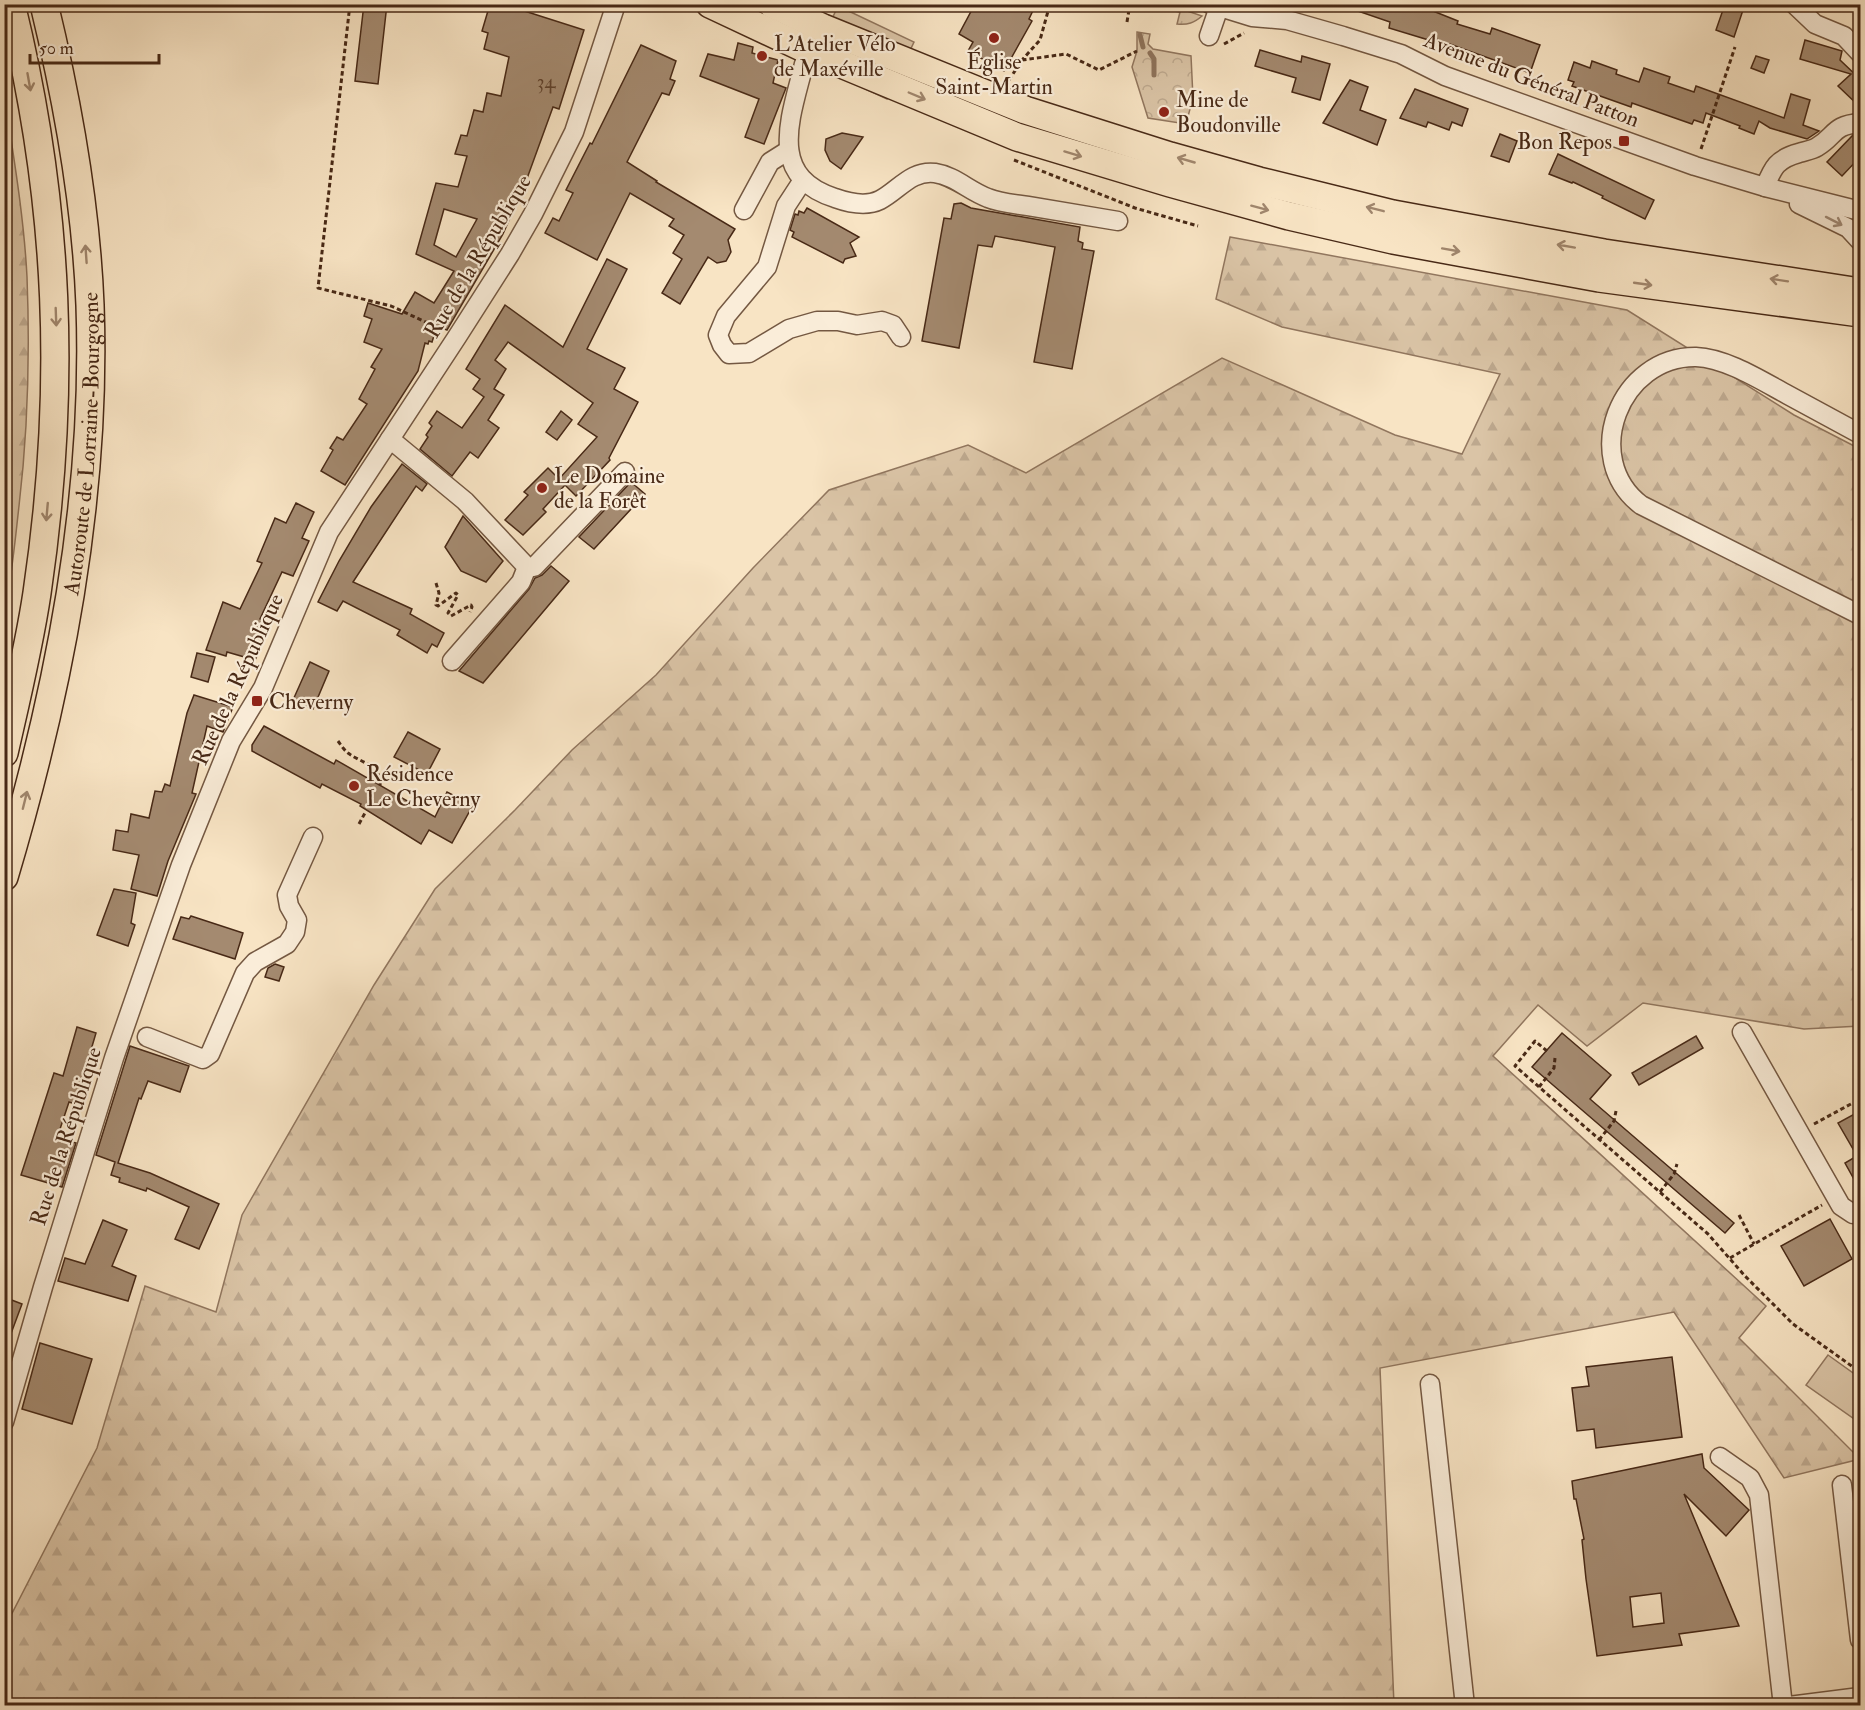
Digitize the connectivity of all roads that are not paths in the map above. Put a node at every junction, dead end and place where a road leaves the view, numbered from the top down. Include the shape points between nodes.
1 (11, 4) edge
2 (44, 4) edge
3 (616, 4) edge
4 (710, 4) edge
5 (772, 4) edge
6 (1794, 4) edge
7 (1214, 6) edge
8 (1215, 41) road end
9 (1860, 53) edge
10 (804, 64) dead end
11 (1860, 123) edge
12 (789, 150) junction
13 (803, 180) junction
14 (1766, 187) junction
15 (744, 210) dead end
16 (1860, 211) edge
17 (1118, 221) dead end
18 (1860, 241) edge
19 (1844, 296) edge
20 (1860, 313) edge
21 (901, 337) dead end
22 (1860, 434) edge
23 (390, 439) junction
24 (625, 472) dead end
25 (527, 567) junction
26 (1860, 615) edge
27 (452, 661) dead end
28 (4, 753) edge
29 (313, 837) dead end
30 (4, 877) edge
31 (1742, 1032) dead end
32 (147, 1037) dead end
33 (1860, 1213) edge
34 (1430, 1384) dead end
35 (4, 1422) edge
36 (1720, 1457) dead end
37 (1842, 1485) dead end
38 (1860, 1640) edge
39 (1860, 1697) edge
40 (1465, 1706) edge
41 (1783, 1706) edge
42 (1789, 1706) edge

1 -> 28 highway, Autoroute de Lorraine-Bourgogne via 26,67 47,201 56,359 49,492 37,592
30 -> 2 highway, Autoroute de Lorraine-Bourgogne via 54,678 75,566 87,452 91,356 85,235 69,115
3 - 23 street, Rue de la République via 574,132 533,214
4 -> 19 highway via 1011,147 1393,240 1599,278
19 -> 5 highway via 1393,213 1259,181 1025,110
6 - 9 street via 1815,24 1844,36
7 - 8 street
7 - 14 street, Avenue du Général Patton via 1252,17 1287,20 1401,54 1445,76 1695,166
10 - 12 street via 792,110
11 - 14 street via 1834,131 1816,148 1784,158 1773,168
12 - 13 street via 790,161
12 - 15 street via 770,162
13 - 17 street via 822,194 858,204 878,201 908,178 924,172 937,173 988,199
13 - 21 street via 786,206 766,267 726,316 718,335 722,345 729,354 749,353 789,329 817,321 857,325 882,321 893,325
14 - 16 street, Avenue du Général Patton
14 -> 18 street, Avenue du Général Patton via 1848,228
19 - 20 highway
22 - 26 street via 1748,375 1696,357 1666,363 1637,382 1619,407 1610,438 1619,478 1641,505
23 - 25 street via 465,501
23 - 35 street, Rue de la République via 323,543 263,688 234,736 197,823 114,1058
24 - 25 street via 534,567
25 - 27 street via 521,582
29 - 32 street via 287,895 297,920 295,932 287,944 255,962 245,973 210,1054 203,1059
31 - 33 street via 1841,1206 1853,1214
34 - 40 street
36 - 41 street via 1750,1478 1759,1495
37 - 38 street
39 - 42 street

